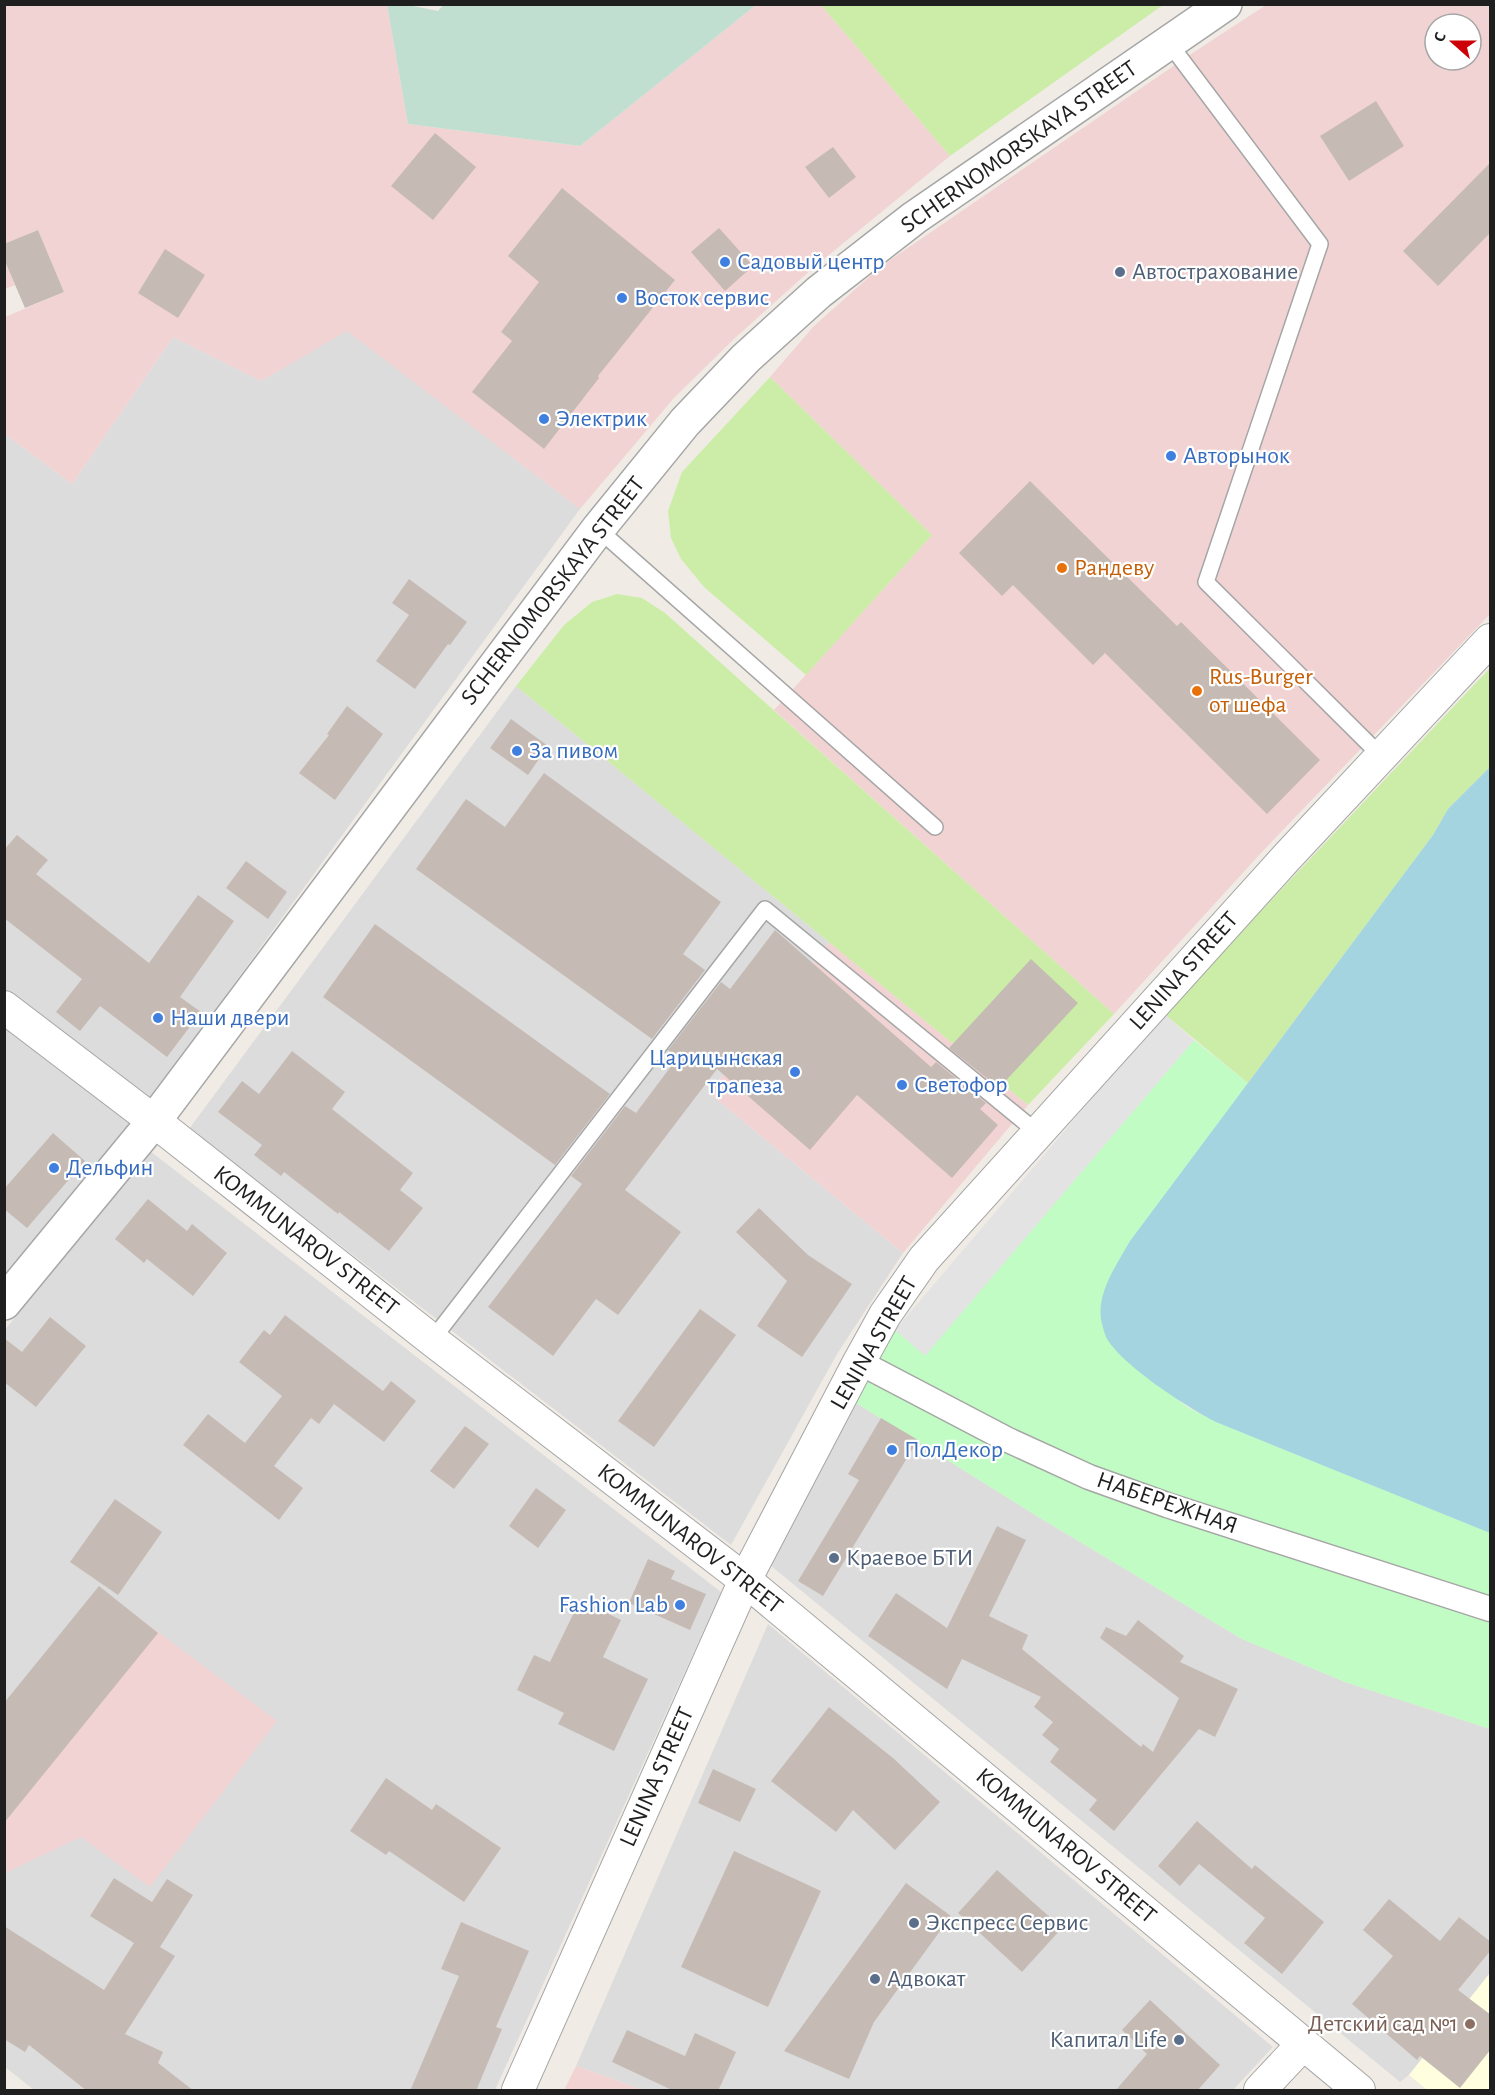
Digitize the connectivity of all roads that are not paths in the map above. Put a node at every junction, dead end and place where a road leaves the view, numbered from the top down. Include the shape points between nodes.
1 (1225, 4) edge
2 (1169, 43) junction
3 (598, 529) junction
4 (1491, 640) edge
5 (1381, 756) junction
6 (935, 827) dead end
7 (4, 1007) edge
8 (154, 1121) junction
9 (1038, 1132) junction
10 (4, 1303) edge
11 (432, 1340) junction
12 (859, 1362) junction
13 (745, 1580) junction
14 (1491, 1609) edge
15 (1303, 2044) junction
16 (518, 2091) edge
17 (1260, 2091) edge
18 (1359, 2091) edge

1 - 2 street, SСHERNOMORSKAYA STREET
2 - 3 street, SСHERNOMORSKAYA STREET via 914,218 819,292 746,358 685,422
2 - 5 lane via 1320,244 1206,582
3 - 6 lane
3 - 8 street, SСHERNOMORSKAYA STREET
4 - 5 street, LENINA STREET
5 - 9 street, LENINA STREET
7 - 8 street, KOMMUNAROV STREET
8 - 10 street, SСHERNOMORSKAYA STREET
8 - 11 street, KOMMUNAROV STREET
9 - 11 lane via 765,909
9 - 12 street, LENINA STREET via 924,1259
11 - 13 street, KOMMUNAROV STREET
12 - 13 street, LENINA STREET
12 - 14 street, НАБЕРЕЖНАЯ via 1006,1439 1089,1477
13 - 15 street, KOMMUNAROV STREET
13 - 16 street, LENINA STREET
15 - 17 street
15 - 18 street, KOMMUNAROV STREET

